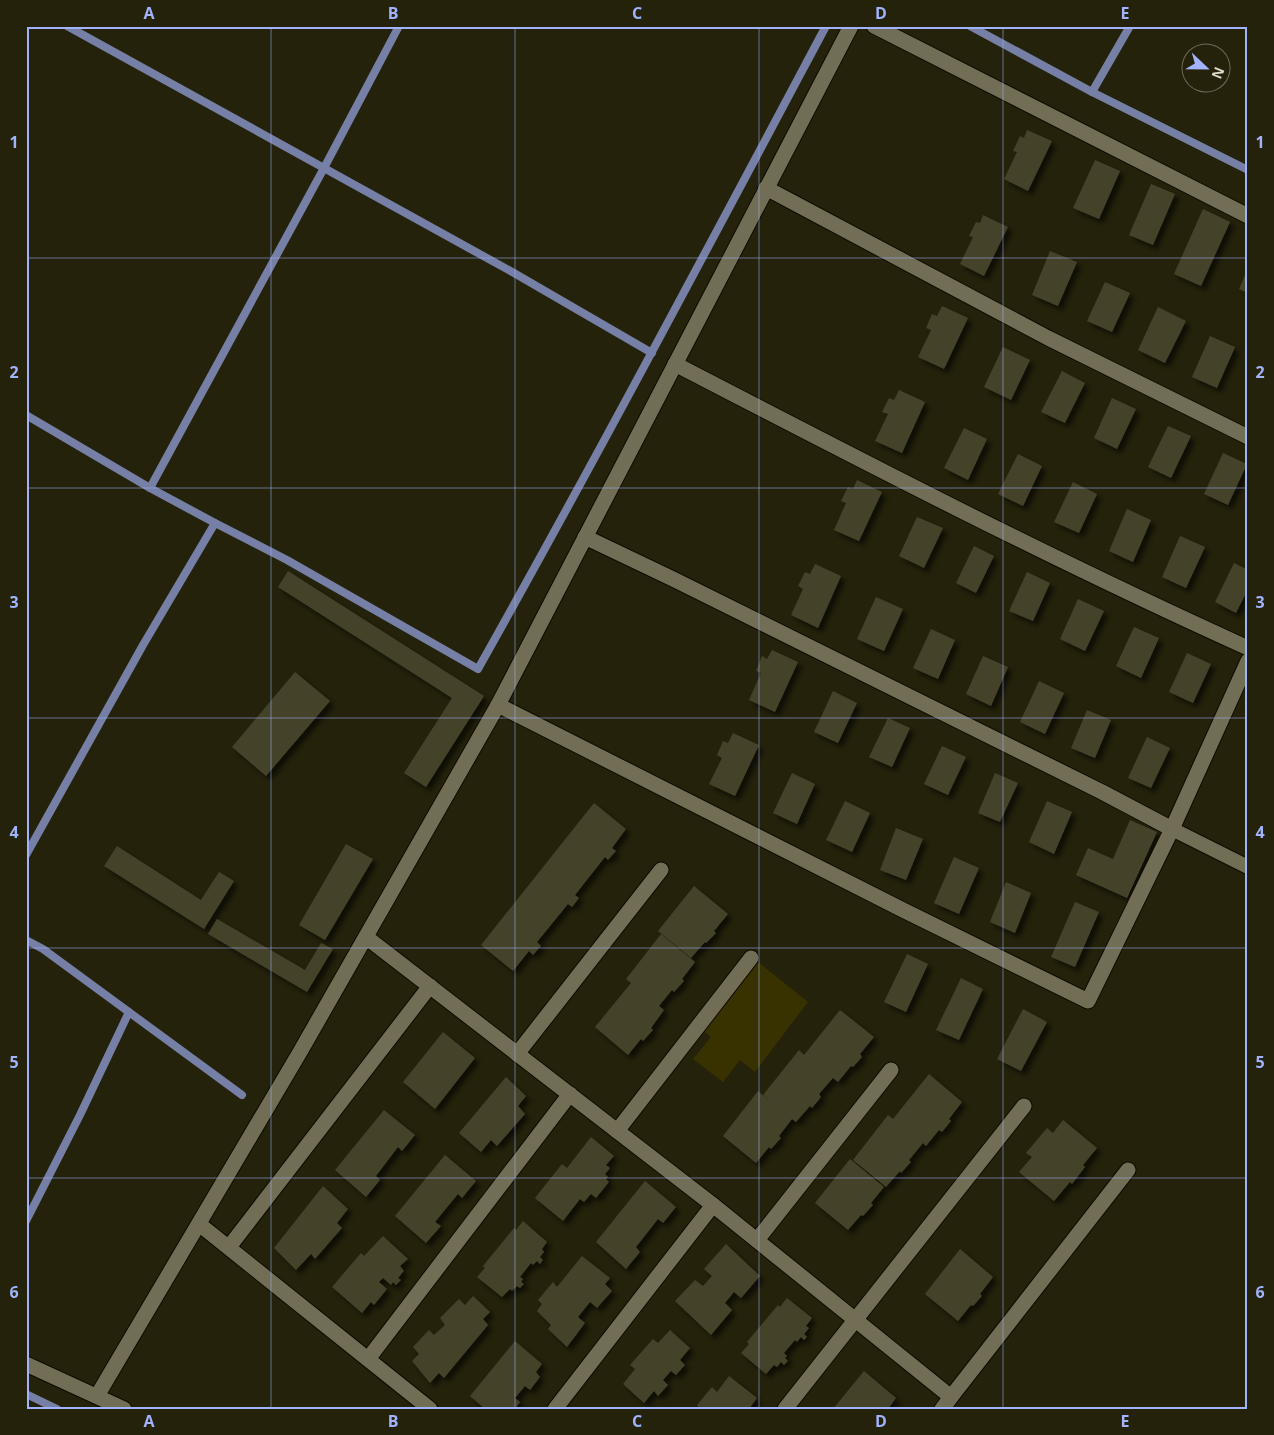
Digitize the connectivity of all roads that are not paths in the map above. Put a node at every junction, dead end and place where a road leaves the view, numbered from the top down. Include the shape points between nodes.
1 (851, 26) edge
2 (874, 26) edge
3 (766, 188) junction
4 (1248, 216) edge
5 (674, 364) junction
6 (1248, 437) edge
7 (585, 537) junction
8 (1248, 648) edge
9 (1248, 661) edge
10 (498, 705) junction
11 (1172, 829) junction
12 (1248, 867) edge
13 (661, 870) dead end
14 (366, 937) junction
15 (751, 958) dead end
16 (430, 986) junction
17 (517, 1054) junction
18 (891, 1070) dead end
19 (570, 1094) junction
20 (1024, 1106) dead end
21 (617, 1131) junction
22 (1128, 1170) dead end
23 (713, 1205) junction
24 (199, 1224) junction
25 (757, 1240) junction
26 (229, 1248) junction
27 (368, 1359) junction
28 (26, 1364) edge
29 (97, 1396) junction
30 (947, 1403) edge
31 (124, 1409) edge
32 (430, 1409) edge
33 (555, 1409) edge
34 (785, 1409) edge

1 - 3 street
2 - 4 street
3 - 5 street
3 - 6 street via 1048,338
5 - 7 street
5 - 8 street via 1164,610
7 - 10 street
7 - 11 street
9 - 11 street
10 - 11 street via 1088,1001
10 - 14 street
11 - 12 lane
13 - 17 street
14 - 16 street
14 - 24 street
15 - 21 street
16 - 17 street
16 - 26 street
17 - 19 street
18 - 25 street
19 - 21 street
19 - 27 street
20 - 34 street
21 - 23 street
22 - 30 street
23 - 25 street
23 - 33 street
24 - 26 street
24 - 29 street
25 - 30 street
26 - 27 street
27 - 32 street
28 - 29 street
29 - 31 street

